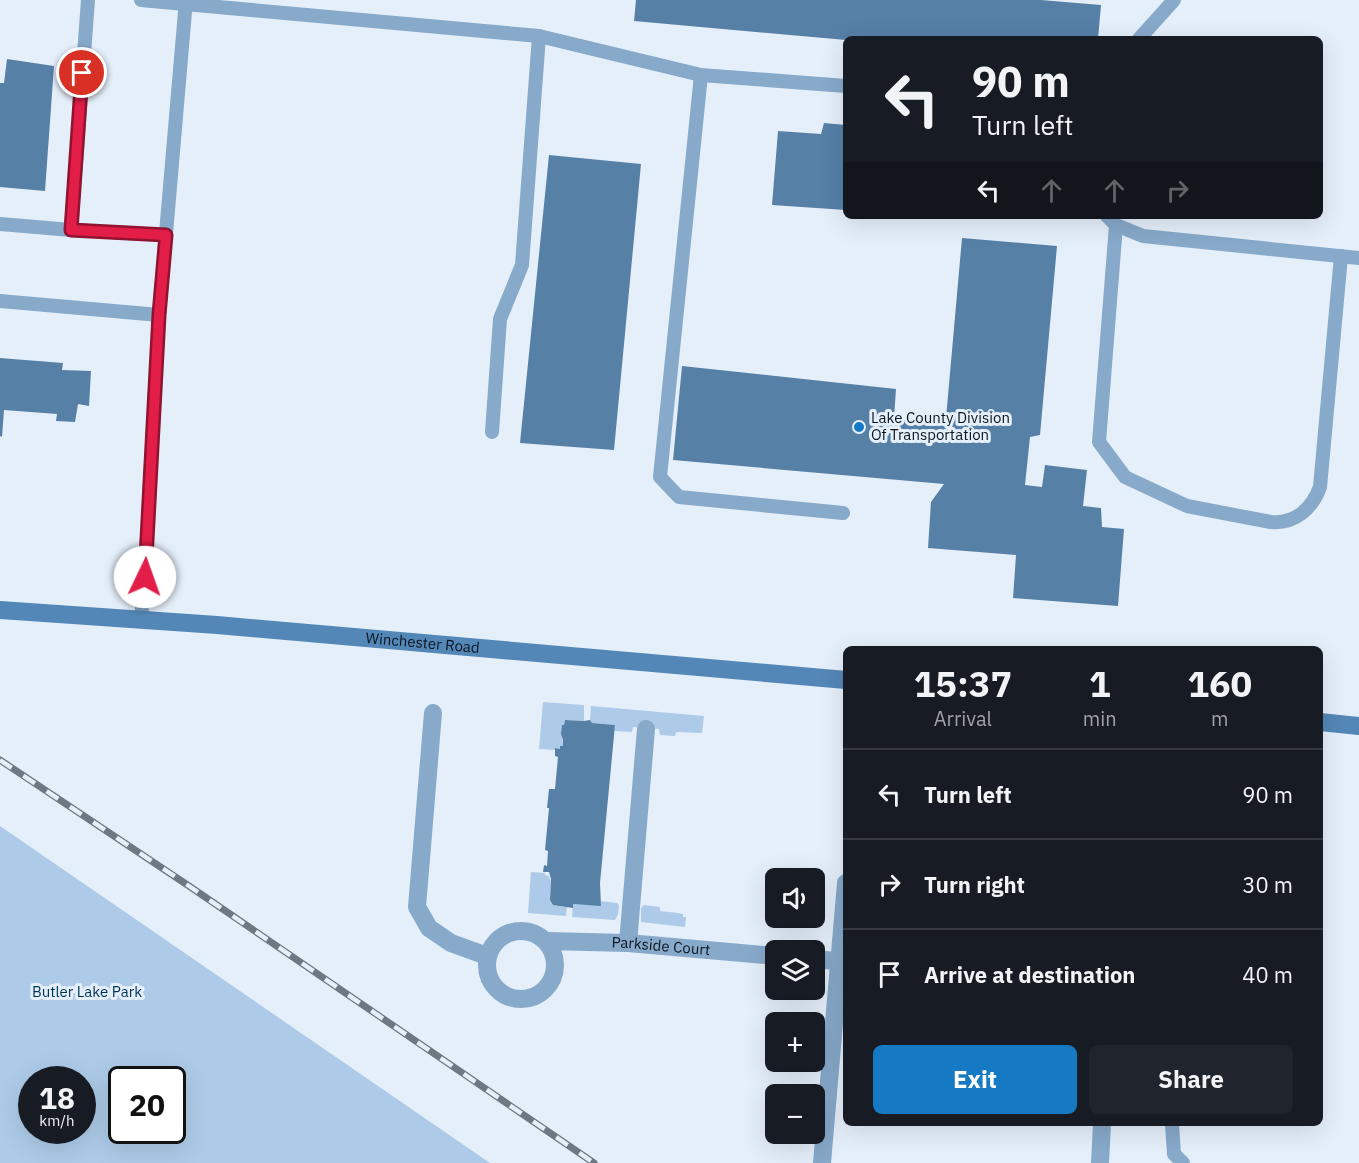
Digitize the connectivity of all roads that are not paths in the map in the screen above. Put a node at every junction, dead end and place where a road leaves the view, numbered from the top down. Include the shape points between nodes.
1 (88, 0) edge
2 (141, 0) edge
3 (1174, 0) edge
4 (185, 2) edge
5 (539, 36) junction
6 (1142, 36) edge
7 (701, 75) junction
8 (843, 86) edge
9 (1112, 220) edge
10 (0, 224) edge
11 (71, 230) junction
12 (166, 235) junction
13 (1341, 256) junction
14 (1359, 258) edge
15 (0, 301) edge
16 (159, 315) junction
17 (492, 432) dead end
18 (843, 513) dead end
19 (0, 610) edge
20 (141, 619) junction
21 (843, 680) edge
22 (433, 713) dead end
23 (1323, 722) edge
24 (1359, 726) edge
25 (646, 729) dead end
26 (546, 941) junction
27 (628, 943) junction
28 (765, 955) edge
29 (487, 956) junction
30 (825, 960) edge
31 (843, 962) edge
32 (1102, 1126) edge
33 (1172, 1126) edge
34 (822, 1163) edge
35 (1100, 1163) edge
36 (1183, 1163) edge

1 - 11 lane
2 - 4 lane
3 - 6 lane
4 - 5 lane
4 - 12 lane
5 - 7 lane
5 - 17 lane via 522,265 500,319
7 - 8 lane
7 - 18 lane via 660,477 679,497
9 - 13 lane via 1143,236
9 - 13 lane via 1099,442 1125,477 1187,507 1275,523 1303,512 1320,487
10 - 11 lane
11 - 12 lane
12 - 16 lane
13 - 14 lane
15 - 16 lane
16 - 20 lane
19 - 20 main road, Winchester Road
20 - 21 main road, Winchester Road
22 - 29 street via 417,907 429,928 451,943
23 - 24 main road
25 - 27 street
26 - 27 street, Parkside Court
26 - 29 street, Parkside Court via 528,931 508,932 492,945
26 - 29 street via 552,950 555,974 541,993 530,998 506,996 496,989 486,969
27 - 28 street, Parkside Court
30 - 31 street
31 - 34 street
32 - 35 street
33 - 36 lane via 1174,1154

